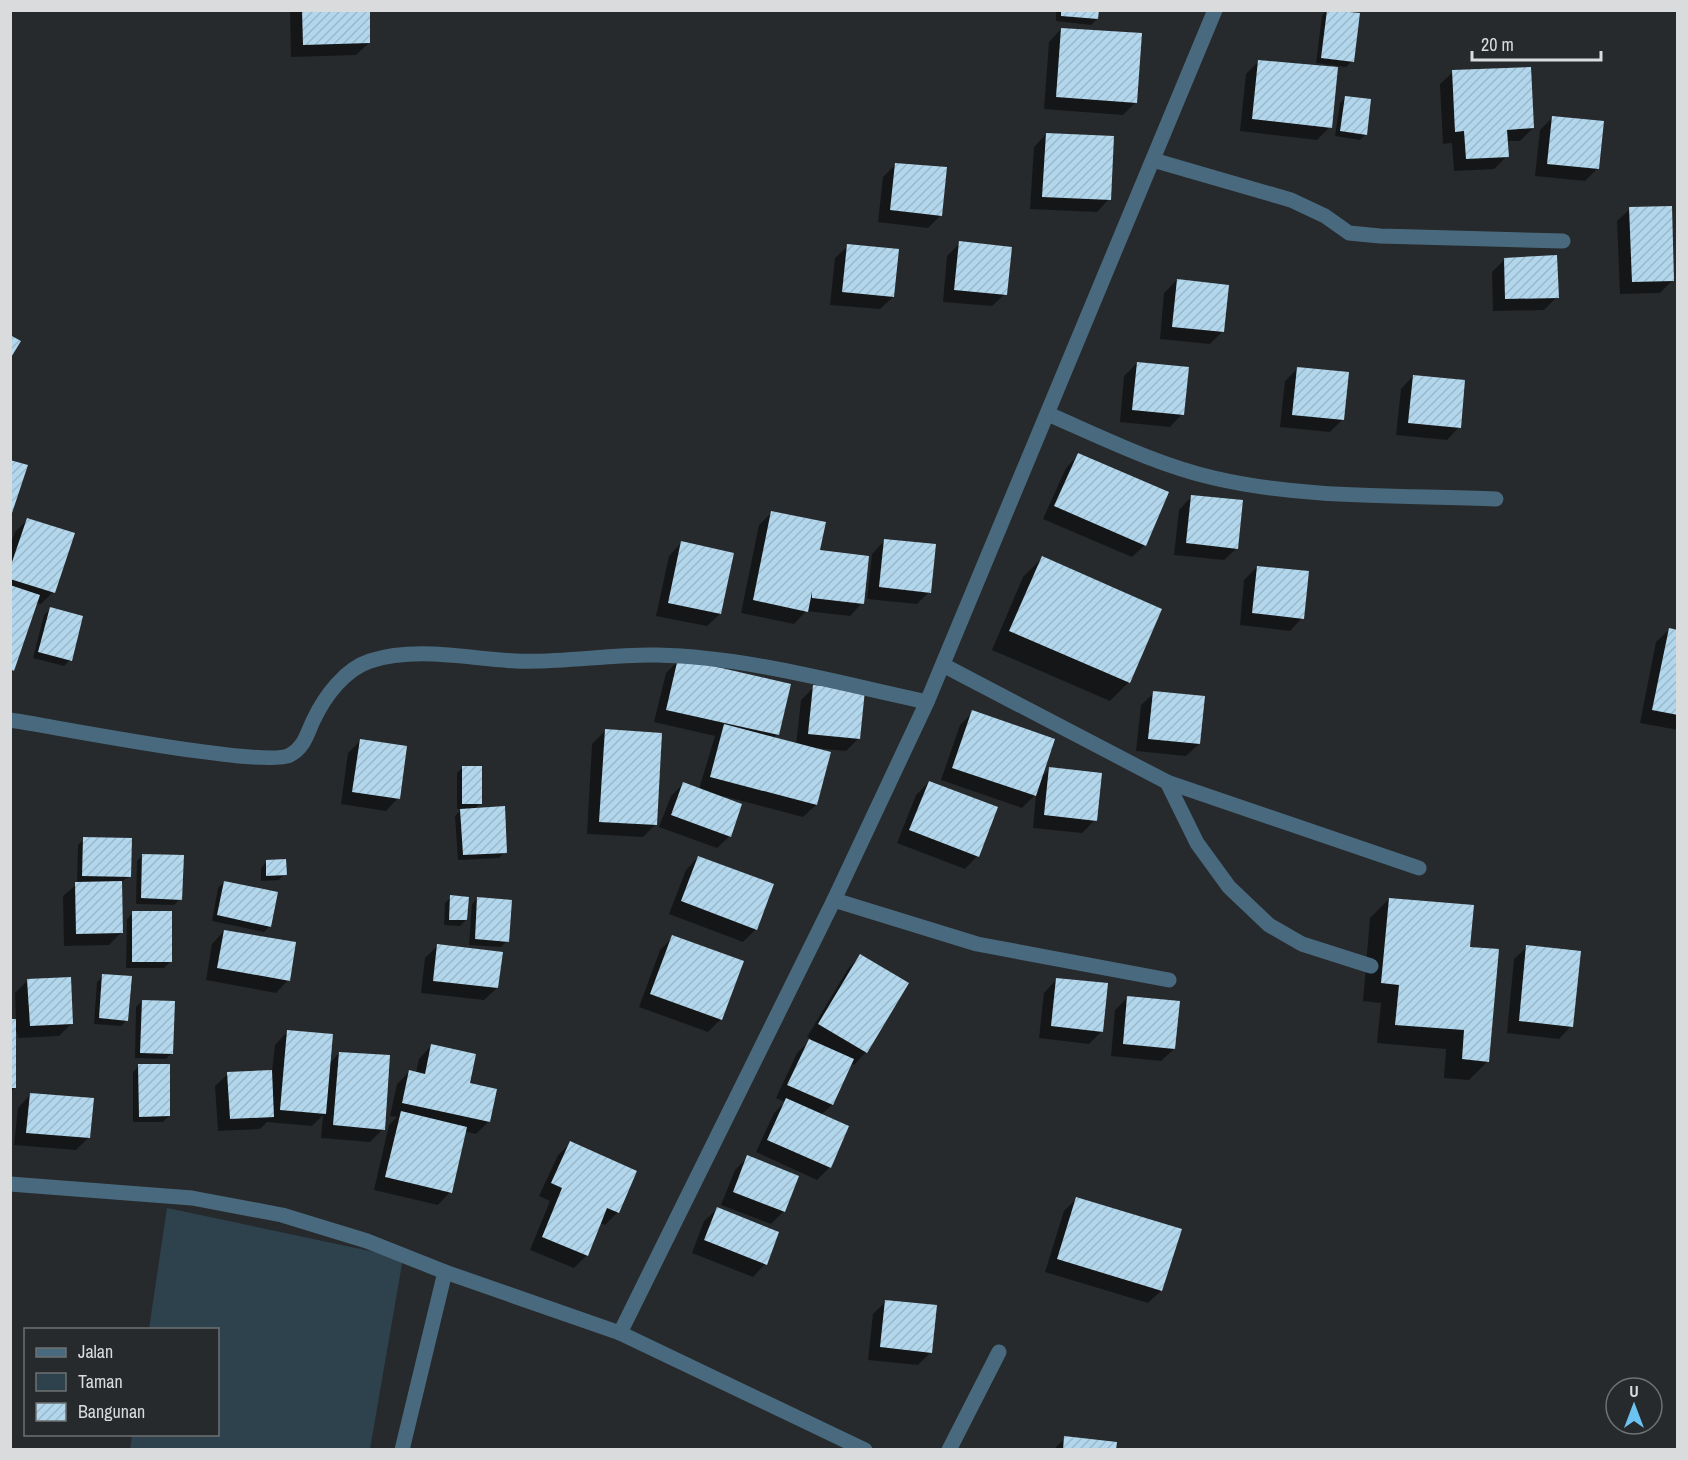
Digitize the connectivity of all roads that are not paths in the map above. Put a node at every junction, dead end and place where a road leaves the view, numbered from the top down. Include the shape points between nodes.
1 (1215, 10) edge
2 (1153, 160) junction
3 (1563, 241) dead end
4 (1048, 414) junction
5 (1496, 499) dead end
6 (943, 665) junction
7 (927, 702) junction
8 (10, 720) edge
9 (1167, 782) junction
10 (1419, 868) dead end
11 (834, 900) junction
12 (1371, 966) dead end
13 (1169, 980) dead end
14 (10, 1184) edge
15 (445, 1272) junction
16 (620, 1333) junction
17 (999, 1352) dead end
18 (402, 1449) edge
19 (865, 1449) edge
20 (949, 1449) edge

1 - 2 street
2 - 3 street via 1291,200 1349,233
2 - 4 street
4 - 5 street via 1124,448 1213,478 1284,490
4 - 6 street
6 - 7 street
6 - 9 street
7 - 8 street via 700,658 657,655 514,661 412,654 370,661 348,672 315,717 302,746 288,756 223,755
7 - 11 street
9 - 10 street
9 - 12 street via 1197,843 1229,887 1269,925 1302,944
11 - 13 street via 977,944
11 - 16 street
14 - 15 street via 192,1198 282,1215 368,1241
15 - 16 street
15 - 18 street
16 - 19 street
17 - 20 street

